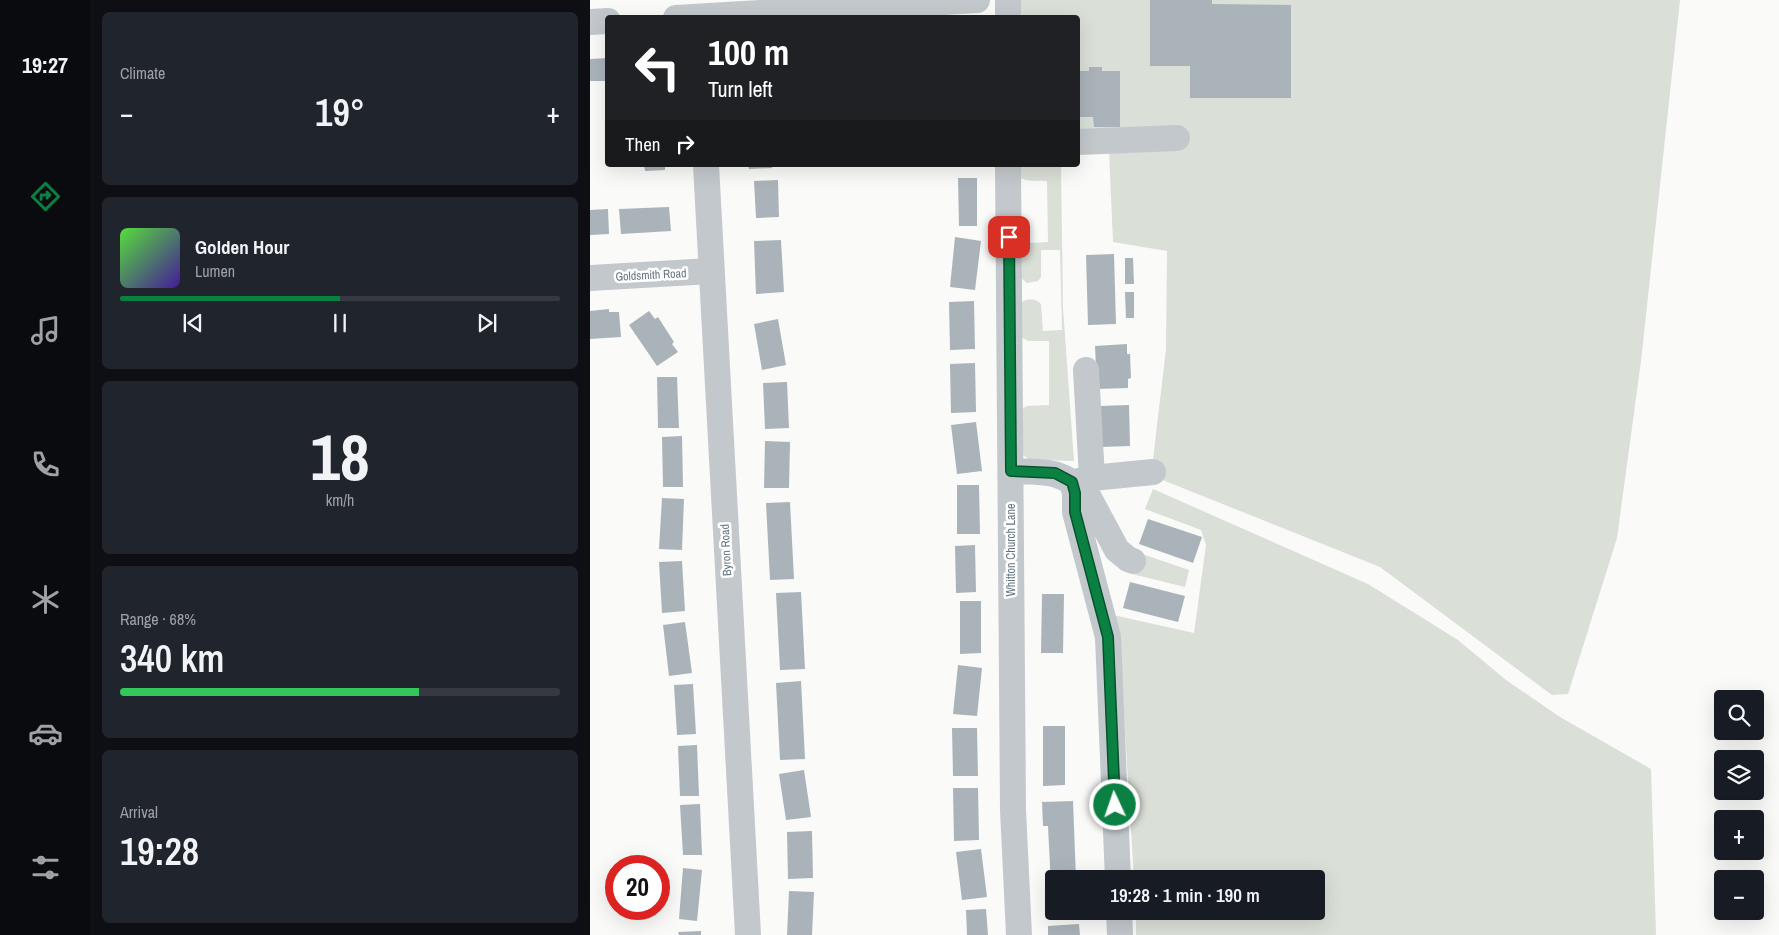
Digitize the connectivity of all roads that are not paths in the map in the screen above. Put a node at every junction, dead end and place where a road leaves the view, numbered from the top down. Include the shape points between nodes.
1 (977, 0) edge
2 (1008, 0) edge
3 (725, 15) edge
4 (1008, 15) edge
5 (605, 21) edge
6 (590, 22) edge
7 (1176, 138) dead end
8 (1080, 142) edge
9 (706, 167) edge
10 (1008, 167) edge
11 (711, 271) junction
12 (590, 278) edge
13 (1086, 370) dead end
14 (1011, 471) junction
15 (1153, 472) dead end
16 (1082, 480) junction
17 (1133, 561) dead end
18 (1118, 870) edge
19 (1119, 920) edge
20 (748, 935) edge
21 (1019, 935) edge
22 (1120, 935) edge

1 - 3 street
2 - 4 street
5 - 6 street
7 - 8 street
9 - 11 street, Byron Road
10 - 14 street, Whitton Church Lane
11 - 12 street, Goldsmith Road
11 - 20 street, Byron Road
13 - 16 street
14 - 16 street via 1055,473
14 - 21 street, Whitton Church Lane via 1014,810
15 - 16 street
16 - 17 street via 1117,550
16 - 18 street via 1075,493 1075,512 1108,637
19 - 22 street

